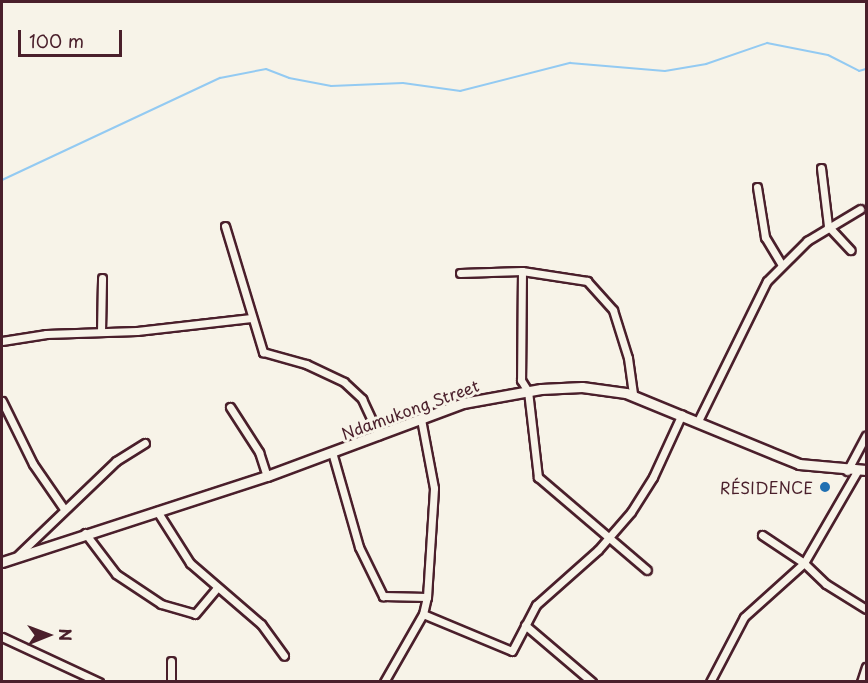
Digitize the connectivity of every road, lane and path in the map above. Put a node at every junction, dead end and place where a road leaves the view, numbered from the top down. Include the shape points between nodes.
1 (821, 168) dead end
2 (758, 187) dead end
3 (860, 209) dead end
4 (225, 226) dead end
5 (828, 226) junction
6 (850, 250) dead end
7 (781, 264) junction
8 (522, 271) junction
9 (459, 273) dead end
10 (102, 278) dead end
11 (251, 318) junction
12 (101, 332) junction
13 (2, 341) edge
14 (528, 391) junction
15 (633, 395) junction
16 (2, 401) edge
17 (230, 407) dead end
18 (682, 414) junction
19 (421, 418) junction
20 (698, 421) junction
21 (379, 435) junction
22 (867, 436) edge
23 (145, 443) dead end
24 (332, 452) junction
25 (862, 470) edge
26 (847, 471) junction
27 (267, 476) junction
28 (64, 509) junction
29 (157, 511) junction
30 (85, 534) junction
31 (762, 535) dead end
32 (610, 536) junction
33 (16, 557) junction
34 (2, 562) edge
35 (804, 563) junction
36 (647, 570) dead end
37 (216, 589) junction
38 (427, 597) junction
39 (867, 609) edge
40 (423, 614) junction
41 (525, 625) junction
42 (2, 637) edge
43 (284, 656) dead end
44 (171, 660) dead end
45 (867, 667) edge
46 (99, 681) edge
47 (171, 681) edge
48 (384, 681) edge
49 (592, 681) edge
50 (710, 681) edge
51 (861, 681) edge

1 - 5 street
2 - 7 street via 765,237
3 - 5 street
4 - 11 street
5 - 6 street
5 - 7 street
7 - 20 street via 753,304
8 - 9 street
8 - 14 street via 521,380
8 - 15 street via 578,278 597,289 617,320
10 - 12 street
11 - 12 street
11 - 21 street via 263,352 313,366 344,382 362,399
12 - 13 street
14 - 15 main road, Ndamukong Street via 582,387
14 - 19 main road, Ndamukong Street via 485,397
14 - 32 street via 538,477
15 - 18 main road, Ndamukong Street
16 - 28 street via 33,464
17 - 27 street via 259,452
18 - 20 main road, Ndamukong Street
18 - 32 street via 641,499
19 - 21 main road, Ndamukong Street
19 - 38 street via 434,488
20 - 26 main road, Ndamukong Street via 799,464
21 - 24 main road, Ndamukong Street
22 - 26 street
23 - 28 street via 123,455
24 - 27 main road, Ndamukong Street
24 - 38 street via 358,547 383,596
25 - 26 main road, Ndamukong Street
25 - 35 street
27 - 29 main road, Ndamukong Street
28 - 33 street
29 - 30 main road, Ndamukong Street
29 - 37 street via 178,548
30 - 33 main road, Ndamukong Street
30 - 37 street via 116,574 161,604 195,615
31 - 35 street
32 - 36 street
32 - 41 street via 536,605
33 - 34 main road, Ndamukong Street
35 - 39 street via 825,584
35 - 50 street via 744,617
37 - 43 street via 261,624
38 - 40 street
40 - 41 street via 506,651 516,646
40 - 48 street
41 - 49 street
42 - 46 street
44 - 47 street
45 - 51 street

